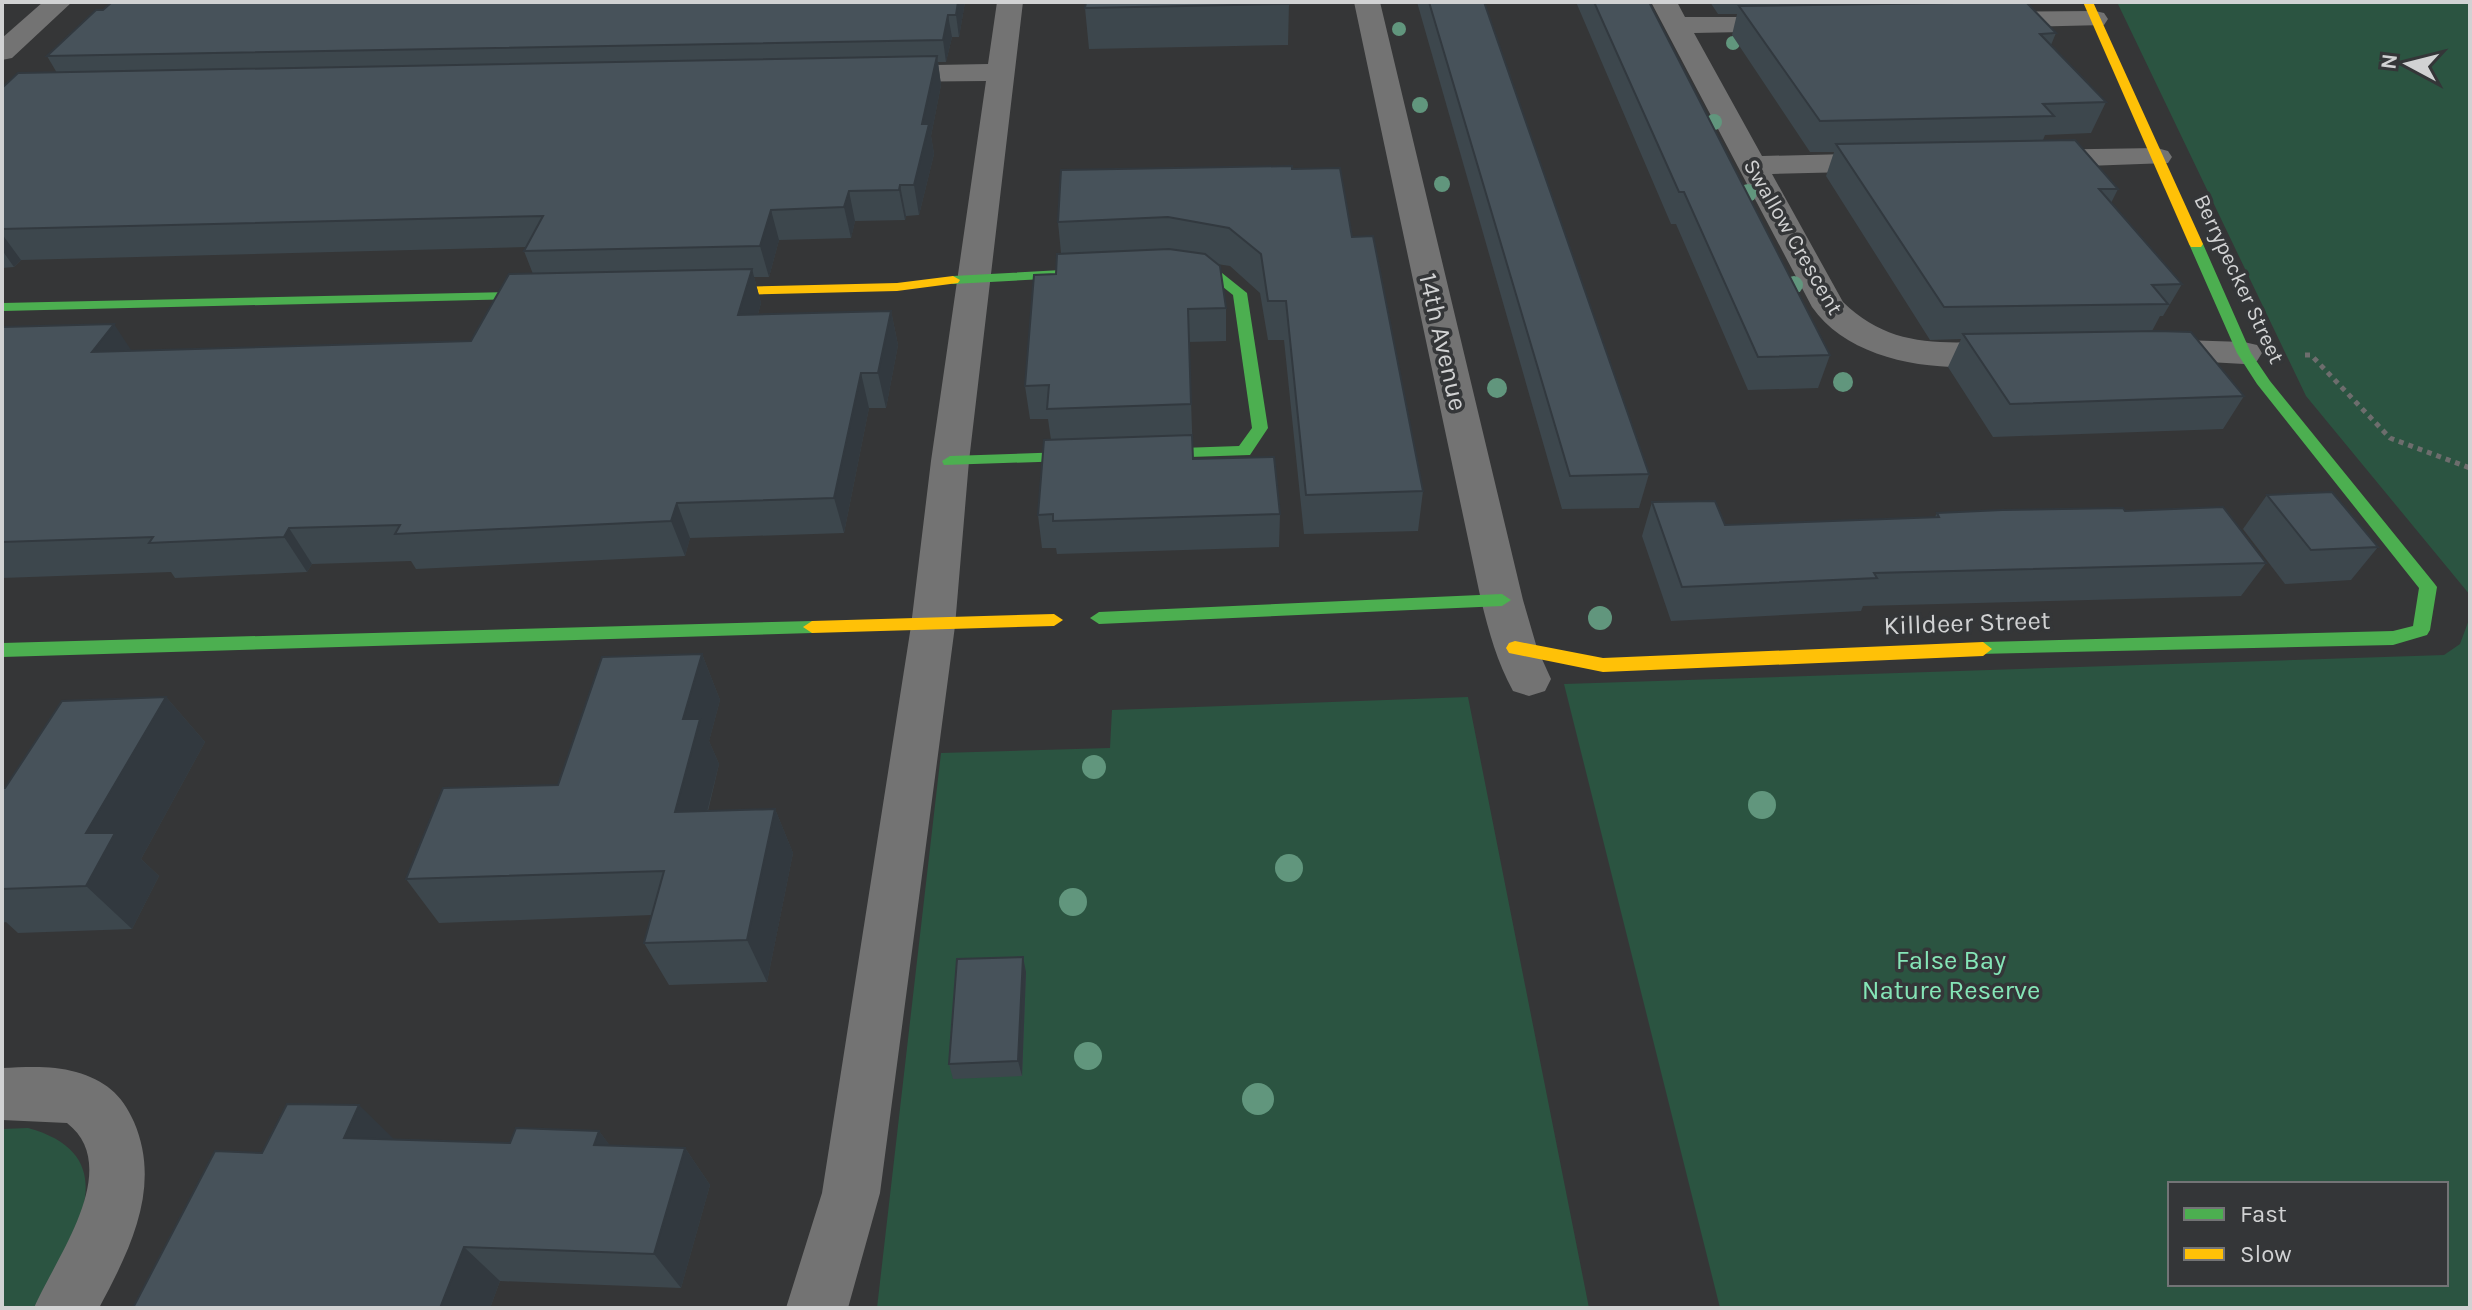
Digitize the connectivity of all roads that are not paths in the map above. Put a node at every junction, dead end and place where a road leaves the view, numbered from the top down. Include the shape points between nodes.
1 (59, 2) edge
2 (1010, 2) edge
3 (1367, 2) edge
4 (2092, 10) edge
5 (1671, 13) edge
6 (1956, 21) edge
7 (1816, 23) edge
8 (2, 52) edge
9 (999, 72) junction
10 (857, 75) edge
11 (2157, 157) junction
12 (2001, 160) edge
13 (1923, 161) edge
14 (1751, 165) junction
15 (975, 277) junction
16 (673, 292) edge
17 (577, 294) edge
18 (2, 307) edge
19 (2123, 350) edge
20 (2044, 352) edge
21 (2244, 353) junction
22 (950, 461) junction
23 (1502, 600) junction
24 (1099, 618) dead end
25 (1054, 620) dead end
26 (933, 626) junction
27 (2421, 630) joint
28 (2, 650) edge
29 (1522, 663) joint
30 (2, 1094) edge
31 (65, 1308) edge
32 (817, 1308) edge

1 - 8 street
2 - 9 street
3 - 23 street, 14th Avenue
4 - 6 street
4 - 11 street, Berrypecker Street
5 - 7 street
5 - 14 street, Swallow Crescent
9 - 10 street
9 - 15 street
11 - 12 street
11 - 21 street, Berrypecker Street
13 - 14 street
14 - 20 street, Swallow Crescent via 1829,307 1845,326 1892,349 1918,354
15 - 16 street via 897,287
15 - 22 street
15 - 22 street via 1170,268 1202,271 1232,284 1240,293 1260,428 1251,445 1235,453
17 - 18 street
19 - 21 street
21 - 27 street, Berrypecker Street via 2267,391 2428,587
22 - 26 street
23 - 24 street
23 - 29 street, 14th Avenue
25 - 26 street
26 - 28 street
26 - 32 street via 851,1193
27 - 29 street, Killdeer Street via 2393,638 1603,665
30 - 31 street via 78,1099 102,1116 118,1152 116,1190 97,1251

